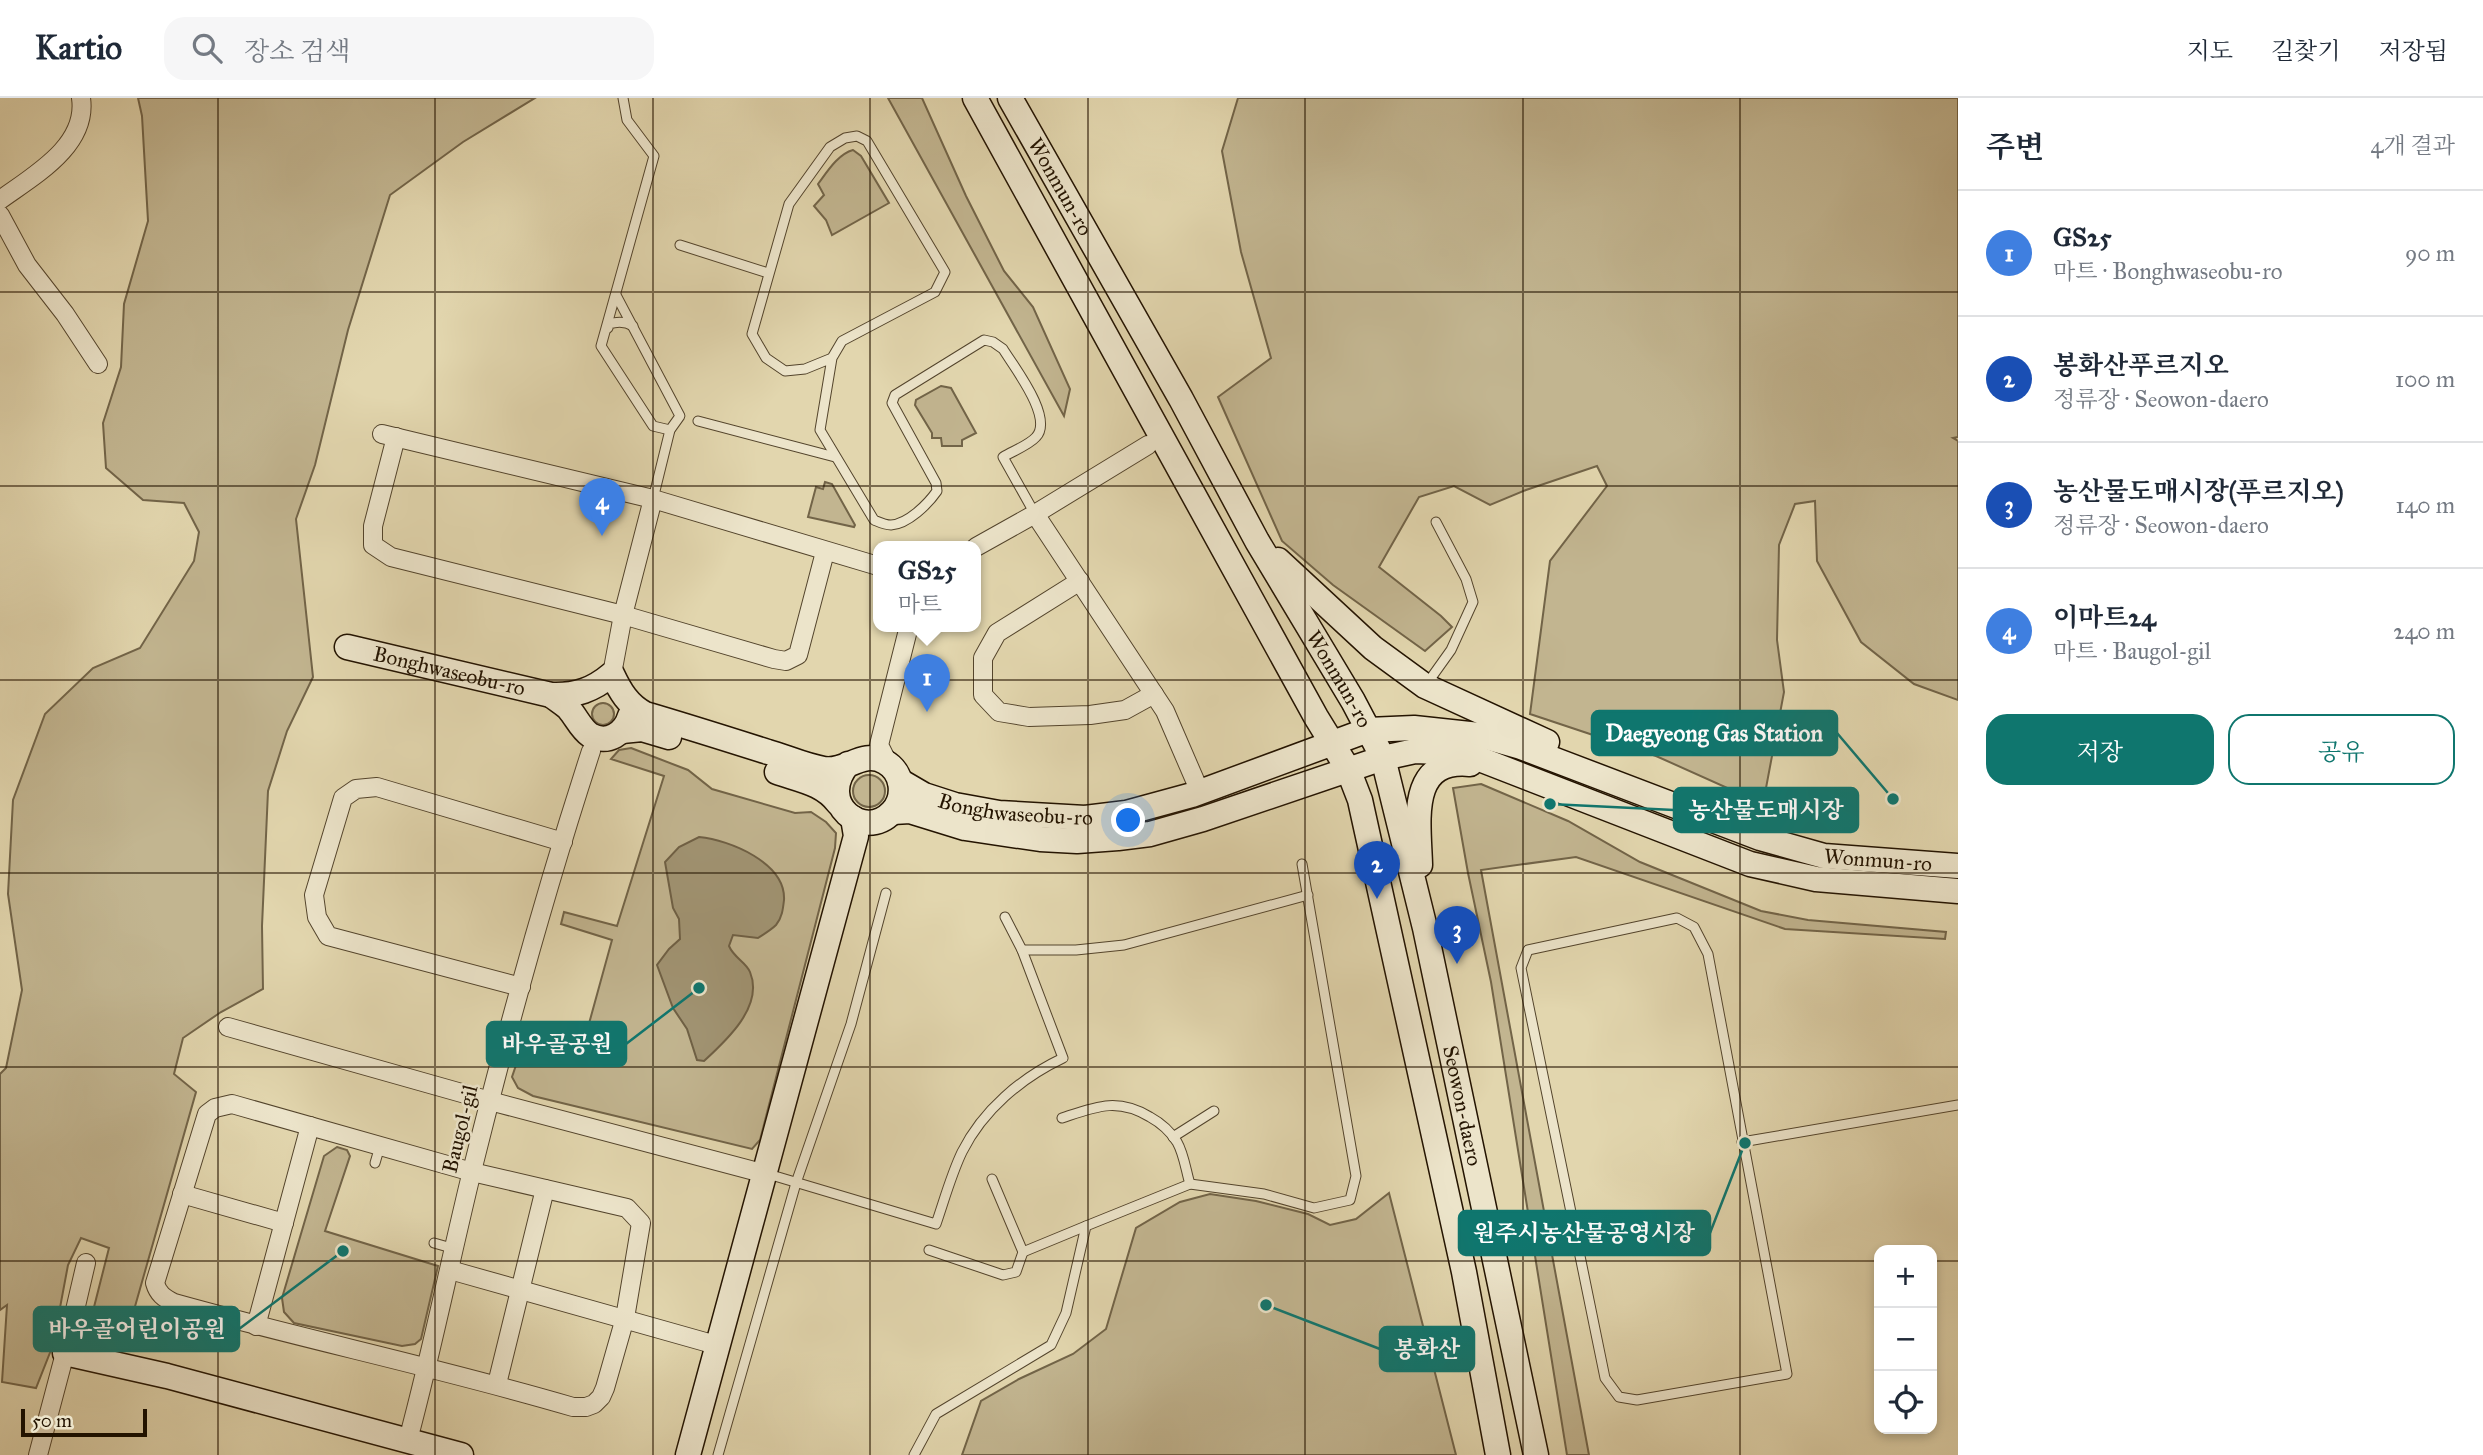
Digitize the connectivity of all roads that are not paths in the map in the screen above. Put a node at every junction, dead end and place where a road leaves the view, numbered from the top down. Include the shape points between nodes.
1 (81, 98) edge
2 (623, 98) edge
3 (975, 98) edge
4 (1010, 98) edge
5 (0, 200) edge
6 (0, 215) edge
7 (680, 246) dead end
8 (768, 273) junction
9 (616, 295) junction
10 (633, 326) junction
11 (601, 346) junction
12 (832, 358) junction
13 (99, 364) dead end
14 (698, 422) dead end
15 (670, 430) junction
16 (1147, 444) dead end
17 (835, 457) junction
18 (653, 499) junction
19 (1035, 514) junction
20 (1436, 522) dead end
21 (1257, 541) junction
22 (981, 544) edge
23 (825, 552) junction
24 (873, 565) edge
25 (1080, 581) junction
26 (622, 615) junction
27 (908, 632) edge
28 (347, 647) dead end
29 (1424, 687) junction
30 (609, 689) junction
31 (1154, 694) junction
32 (551, 695) junction
33 (1368, 730) junction
34 (596, 734) junction
35 (1333, 744) junction
36 (1382, 758) junction
37 (852, 762) junction
38 (889, 763) junction
39 (1348, 769) junction
40 (1509, 770) junction
41 (1200, 792) junction
42 (863, 818) junction
43 (1760, 838) junction
44 (563, 842) junction
45 (1302, 864) dead end
46 (1958, 866) edge
47 (1958, 891) edge
48 (886, 893) dead end
49 (1308, 895) junction
50 (1421, 915) junction
51 (1005, 917) dead end
52 (1022, 950) junction
53 (521, 986) junction
54 (228, 1027) dead end
55 (491, 1101) junction
56 (1958, 1105) edge
57 (1214, 1111) dead end
58 (1062, 1118) dead end
59 (310, 1126) junction
60 (1173, 1137) junction
61 (1742, 1142) junction
62 (472, 1172) junction
63 (766, 1174) junction
64 (992, 1179) dead end
65 (796, 1183) junction
66 (1190, 1184) junction
67 (545, 1189) junction
68 (182, 1194) junction
69 (284, 1223) junction
70 (1086, 1226) junction
71 (434, 1243) dead end
72 (454, 1249) junction
73 (929, 1250) dead end
74 (1023, 1252) junction
75 (86, 1263) dead end
76 (450, 1270) junction
77 (520, 1289) junction
78 (625, 1318) junction
79 (256, 1326) junction
80 (716, 1345) junction
81 (65, 1353) junction
82 (427, 1368) junction
83 (497, 1384) junction
84 (408, 1440) junction
85 (38, 1455) edge
86 (461, 1455) edge
87 (688, 1455) edge
88 (718, 1455) edge
89 (914, 1455) edge
90 (1498, 1455) edge
91 (1536, 1455) edge

1 - 5 street via 83,113 68,146
2 - 9 lane via 627,120 654,156
3 - 35 street, Wonmun-ro
4 - 21 street, Wonmun-ro
6 - 13 street via 27,265
7 - 8 lane
8 - 12 lane via 752,334 766,358 785,371
8 - 12 lane via 789,204 830,147 857,136 867,141 945,272 935,292 842,341
9 - 10 lane
9 - 11 lane
10 - 11 lane via 617,321 609,324
10 - 15 lane via 680,416
11 - 15 lane via 653,426
12 - 17 lane via 820,430
14 - 17 lane
15 - 18 lane
16 - 19 street
17 - 19 lane via 874,520 895,524 924,508 937,491 936,483 892,403 895,395 984,340 993,342 1003,349 1040,412 1037,437 1003,457
18 - 23 street
18 - 26 street
18 - 26 street via 389,436 373,545 391,557
19 - 22 street
19 - 25 street
20 - 29 lane via 1473,602 1451,650
21 - 29 street via 1373,648
21 - 33 street, Wonmun-ro
23 - 24 street
23 - 26 street via 798,655 786,661
25 - 31 street
25 - 31 street via 997,633 983,658 983,695 999,712 1029,716 1125,710
26 - 30 street
27 - 38 street
28 - 32 street, Bonghwaseobu-ro
29 - 43 street
30 - 32 street
30 - 34 street via 578,705
30 - 34 street via 630,716
30 - 37 street via 645,714 826,770
31 - 41 street
32 - 34 street
33 - 35 street, Bonghwaseobu-ro
33 - 36 street, Seowon-daero
33 - 43 street, Wonmun-ro via 1414,728 1479,735
34 - 42 street via 642,729 821,786
34 - 44 street, Baugol-gil
35 - 39 street, Wonmun-ro
35 - 41 street, Bonghwaseobu-ro
36 - 39 street, Bonghwaseobu-ro
36 - 40 street, Wonmun-ro via 1415,751 1464,753
36 - 50 street, Seowon-daero
37 - 38 street via 867,757
37 - 42 street via 836,782
38 - 41 street, Bonghwaseobu-ro via 924,795 999,813 1052,818 1126,813
38 - 42 street via 899,802
39 - 42 street, Bonghwaseobu-ro via 1203,819 1118,838 1040,839 965,828 910,810
39 - 90 street, Seowon-daero via 1360,800 1464,1272
40 - 47 street, Wonmun-ro via 1750,864 1816,880
40 - 50 street via 1459,763 1436,770 1421,790
42 - 63 street
43 - 46 street, Wonmun-ro via 1824,856
44 - 53 street, Baugol-gil
44 - 53 street via 377,787 356,789 343,798 314,895 317,917 328,936
45 - 49 lane
48 - 65 lane via 851,1024
49 - 52 lane via 1124,945
49 - 66 lane via 1356,1176 1350,1199 1314,1208 1264,1194
50 - 91 street, Seowon-daero
51 - 52 lane
52 - 65 lane via 1063,1058 1035,1072 988,1112 961,1153 936,1224
53 - 55 street, Baugol-gil
54 - 55 street
55 - 62 street, Baugol-gil
55 - 63 street
56 - 61 lane
57 - 60 lane
58 - 60 lane via 1113,1104 1136,1108 1163,1124
59 - 62 street via 377,1155
59 - 68 street via 232,1104 215,1108 207,1114
59 - 69 street
60 - 66 lane
61 - 61 lane via 1707,954 1694,927 1677,918 1528,950 1521,968 1605,1378 1619,1397 1636,1400 1787,1374
62 - 67 street
62 - 72 street, Baugol-gil
63 - 65 lane
63 - 80 street
64 - 74 lane
65 - 88 lane
66 - 70 lane
67 - 77 street
67 - 78 street via 627,1208 640,1223
68 - 69 street
68 - 79 street via 155,1283 158,1291 174,1303
69 - 79 street
70 - 74 lane
70 - 89 lane via 1066,1313 1051,1345 936,1414
71 - 72 lane
72 - 76 street, Baugol-gil
73 - 74 lane via 1003,1275 1016,1272
75 - 81 street
76 - 77 street
76 - 82 street, Baugol-gil
77 - 78 street
77 - 83 street
78 - 80 street
78 - 83 street via 605,1388 594,1404 573,1407
79 - 82 street
80 - 87 street
81 - 84 street
81 - 85 street
82 - 83 street
82 - 84 street, Baugol-gil
84 - 86 street

